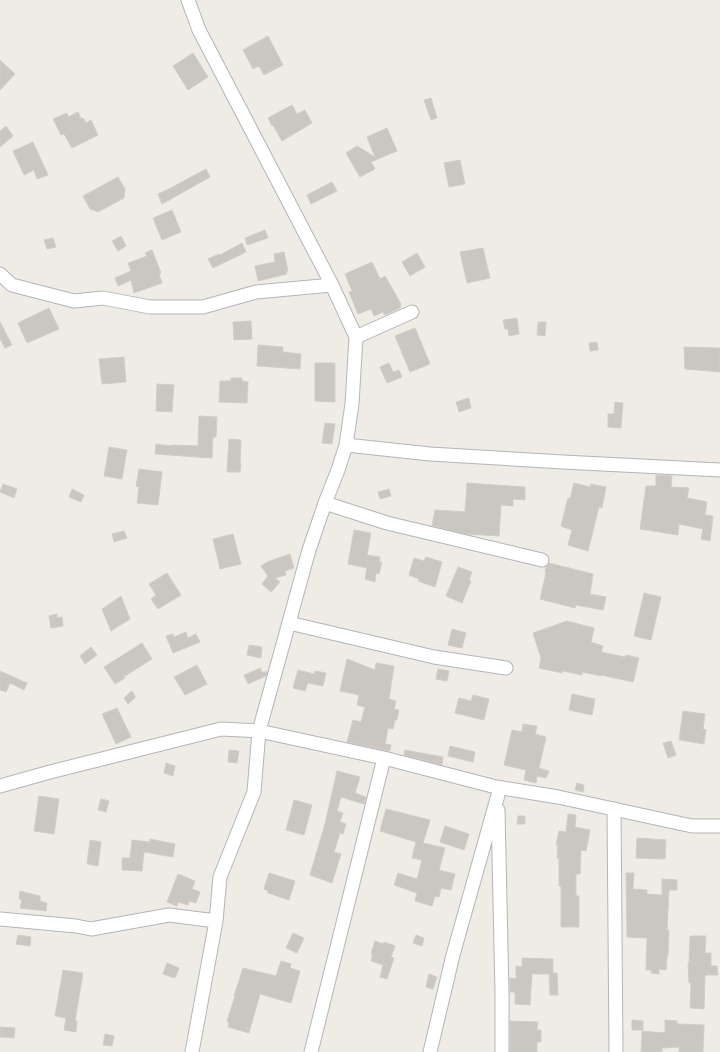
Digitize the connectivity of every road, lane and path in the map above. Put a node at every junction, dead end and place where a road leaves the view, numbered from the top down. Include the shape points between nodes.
1 (188, 0) edge
2 (0, 274) edge
3 (332, 286) junction
4 (412, 312) dead end
5 (356, 337) junction
6 (346, 445) junction
7 (720, 470) edge
8 (325, 503) junction
9 (542, 560) dead end
10 (289, 623) junction
11 (506, 668) dead end
12 (259, 731) junction
13 (384, 758) junction
14 (0, 786) edge
15 (497, 791) junction
16 (614, 809) junction
17 (720, 826) edge
18 (0, 919) edge
19 (216, 921) junction
20 (192, 1052) edge
21 (311, 1052) edge
22 (430, 1052) edge
23 (502, 1052) edge
24 (616, 1052) edge

1 - 3 street via 199,30
2 - 3 street via 12,285 74,301 103,298 150,308 203,307 256,292
3 - 5 street
4 - 5 street
5 - 6 street via 352,404
6 - 7 street via 430,454
6 - 8 street
8 - 9 street via 387,523
8 - 10 street
10 - 11 street via 434,657
10 - 12 street
12 - 13 street
12 - 14 street via 221,729
12 - 19 street via 254,792 220,877
13 - 15 street
13 - 21 street
15 - 16 street via 558,797
15 - 22 street
15 - 23 street
16 - 17 street via 692,826
16 - 24 street
18 - 19 street via 91,929 169,915
19 - 20 street

